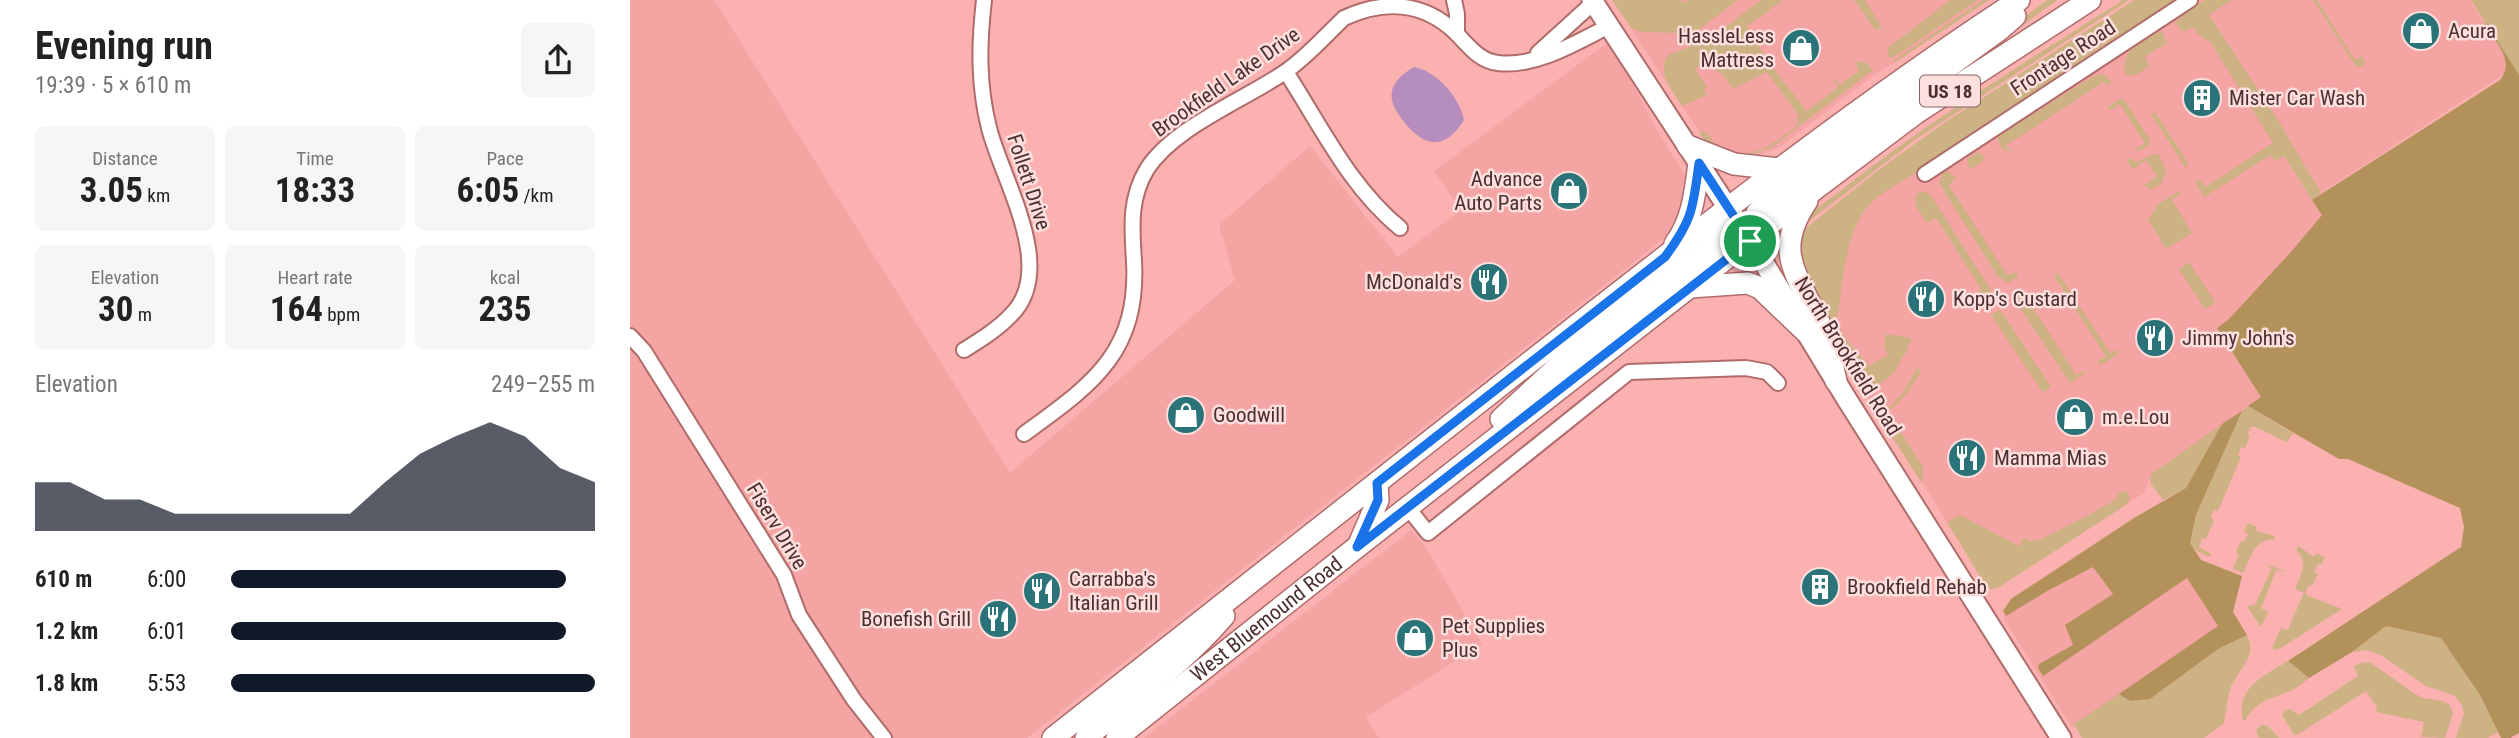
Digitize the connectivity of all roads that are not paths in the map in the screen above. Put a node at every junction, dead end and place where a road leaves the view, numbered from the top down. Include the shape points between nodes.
1 (984, 0) edge
2 (1359, 0) edge
3 (1454, 0) edge
4 (2020, 0) edge
5 (2032, 0) edge
6 (2063, 0) edge
7 (2090, 0) edge
8 (2190, 0) edge
9 (1593, 1) edge
10 (1344, 18) junction
11 (1609, 26) junction
12 (1457, 34) junction
13 (1995, 60) junction
14 (1523, 62) junction
15 (1286, 72) junction
16 (1693, 155) junction
17 (1779, 169) junction
18 (1925, 174) dead end
19 (1815, 189) junction
20 (1728, 207) junction
21 (1401, 228) dead end
22 (1750, 241) junction
23 (1665, 257) junction
24 (1690, 287) junction
25 (1806, 332) junction
26 (630, 337) edge
27 (964, 350) dead end
28 (1836, 381) junction
29 (1778, 383) dead end
30 (1024, 434) dead end
31 (1450, 475) junction
32 (1377, 483) junction
33 (1408, 508) junction
34 (1357, 547) junction
35 (1250, 584) junction
36 (884, 738) edge
37 (1053, 738) edge
38 (1086, 738) edge
39 (1117, 738) edge
40 (2061, 738) edge

1 - 27 street, Follett Drive via 979,42 981,90 1031,264 1029,280 1012,315
2 - 10 street, Brookfield Lake Drive
3 - 12 street
4 - 17 main road, West Bluemound Road / US 18
5 - 22 main road via 1999,30 1768,201 1757,213
6 - 13 main road
7 - 13 main road, West Bluemound Road / US 18
8 - 18 street, Frontage Road
9 - 11 street, North Brookfield Road
9 - 14 street
10 - 12 street, Brookfield Lake Drive via 1366,8 1398,4 1421,8
10 - 15 street, Brookfield Lake Drive
11 - 14 street, Brookfield Lake Drive
11 - 16 street, North Brookfield Road
12 - 14 street, Brookfield Lake Drive via 1483,58 1496,63
13 - 19 main road, West Bluemound Road / US 18
15 - 21 street via 1356,184
15 - 30 street, Brookfield Lake Drive via 1189,130 1149,166 1132,211 1133,300 1125,331 1100,373
16 - 17 main road
16 - 20 street, North Brookfield Road
16 - 23 main road via 1690,217
17 - 20 main road, West Bluemound Road / US 18
19 - 22 main road, West Bluemound Road / US 18
19 - 28 main road via 1788,244 1799,283 1826,340
20 - 22 street, North Brookfield Road
20 - 23 main road, West Bluemound Road / US 18
20 - 31 main road via 1727,222 1711,247 1563,362 1496,424
22 - 24 main road, West Bluemound Road / US 18
22 - 25 street, North Brookfield Road
23 - 32 main road, West Bluemound Road / US 18
24 - 25 main road via 1748,283 1760,288
24 - 31 main road, West Bluemound Road / US 18
25 - 28 street, North Brookfield Road
26 - 36 street, Fiserv Drive via 644,351 784,575 799,615
28 - 40 street, North Brookfield Road
29 - 33 street via 1767,372 1746,368 1629,372 1428,533
31 - 33 main road, West Bluemound Road / US 18
32 - 34 main road via 1378,500
32 - 35 main road, West Bluemound Road / US 18
33 - 34 main road, West Bluemound Road / US 18
34 - 39 main road, West Bluemound Road / US 18
35 - 37 main road, West Bluemound Road / US 18
35 - 38 main road via 1204,639

